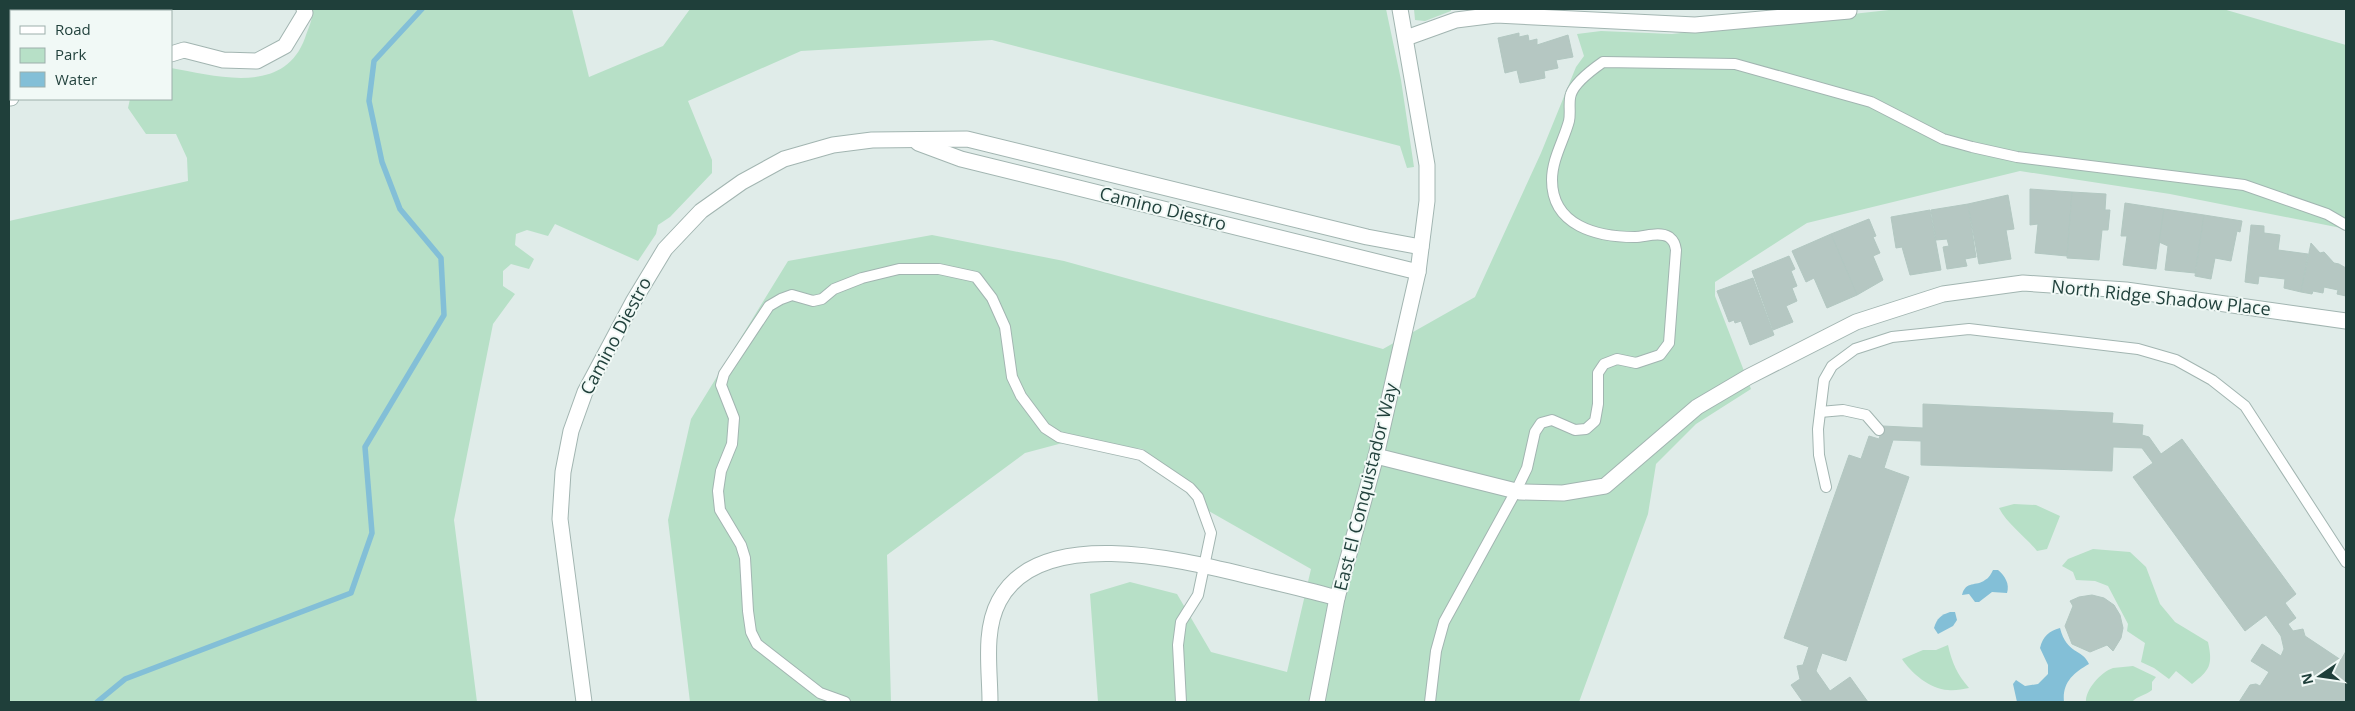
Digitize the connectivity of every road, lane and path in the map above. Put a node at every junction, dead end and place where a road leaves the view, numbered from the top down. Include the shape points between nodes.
1 (304, 9) edge
2 (1400, 9) edge
3 (1849, 11) dead end
4 (1406, 38) junction
5 (172, 54) edge
6 (910, 140) junction
7 (2346, 225) edge
8 (1421, 247) junction
9 (1418, 272) junction
10 (2346, 321) edge
11 (1820, 412) junction
12 (1879, 430) dead end
13 (1376, 456) junction
14 (1826, 487) dead end
15 (1516, 491) junction
16 (2346, 562) edge
17 (1206, 565) junction
18 (1337, 598) junction
19 (584, 702) edge
20 (845, 702) edge
21 (990, 702) edge
22 (1181, 702) edge
23 (1317, 702) edge
24 (1430, 702) edge

1 - 5 street via 305,13 284,46 257,61 223,60 184,50
2 - 4 street, East El Conquistador Way
3 - 4 street via 1696,25 1496,14 1456,20
4 - 8 street, East El Conquistador Way via 1427,165 1427,201
6 - 8 street, Camino Diestro via 966,139 1331,229
6 - 9 street, Camino Diestro via 961,159
6 - 19 street, Camino Diestro via 872,140 784,159 742,182 701,211 665,249 645,281 586,392 571,431 563,472 560,519
7 - 15 lane via 2327,214 2244,185 2017,157 1972,147 1943,138 1871,102 1734,64 1603,62 1593,68 1571,93 1569,120 1552,180 1558,204 1572,223 1597,234 1636,237 1657,234 1668,236 1674,243 1669,343 1660,355 1636,362 1618,359 1604,364 1598,373 1595,421 1586,429 1575,430 1552,420 1541,423 1534,432 1526,468
8 - 9 street, East El Conquistador Way
9 - 13 street, East El Conquistador Way
10 - 15 street, North Ridge Shadow Place via 2126,290 2023,283 1943,294 1856,322 1748,377 1697,407 1606,486 1563,493
11 - 12 lane via 1842,410 1866,415
11 - 14 lane via 1819,455
11 - 16 lane via 1824,380 1832,366 1855,349 1892,337 1969,329 2138,348 2176,360 2212,380 2244,406
13 - 15 street, North Ridge Shadow Place
13 - 18 street, East El Conquistador Way
15 - 24 lane via 1444,622 1436,651
17 - 18 street
17 - 20 lane via 1211,533 1198,497 1190,488 1141,455 1059,437 1045,428 1021,396 1012,377 1005,328 992,298 976,277 939,269 899,270 862,278 834,289 822,299 813,301 792,295 781,299 769,306 724,374 721,385 734,418 732,444 721,471 720,510 745,558 748,612 751,632 757,644 820,692
17 - 21 street via 1151,556 1111,554 1064,558 1024,573 1006,591 994,615 989,642
17 - 22 lane via 1198,595 1181,622 1178,646
18 - 23 street, East El Conquistador Way

